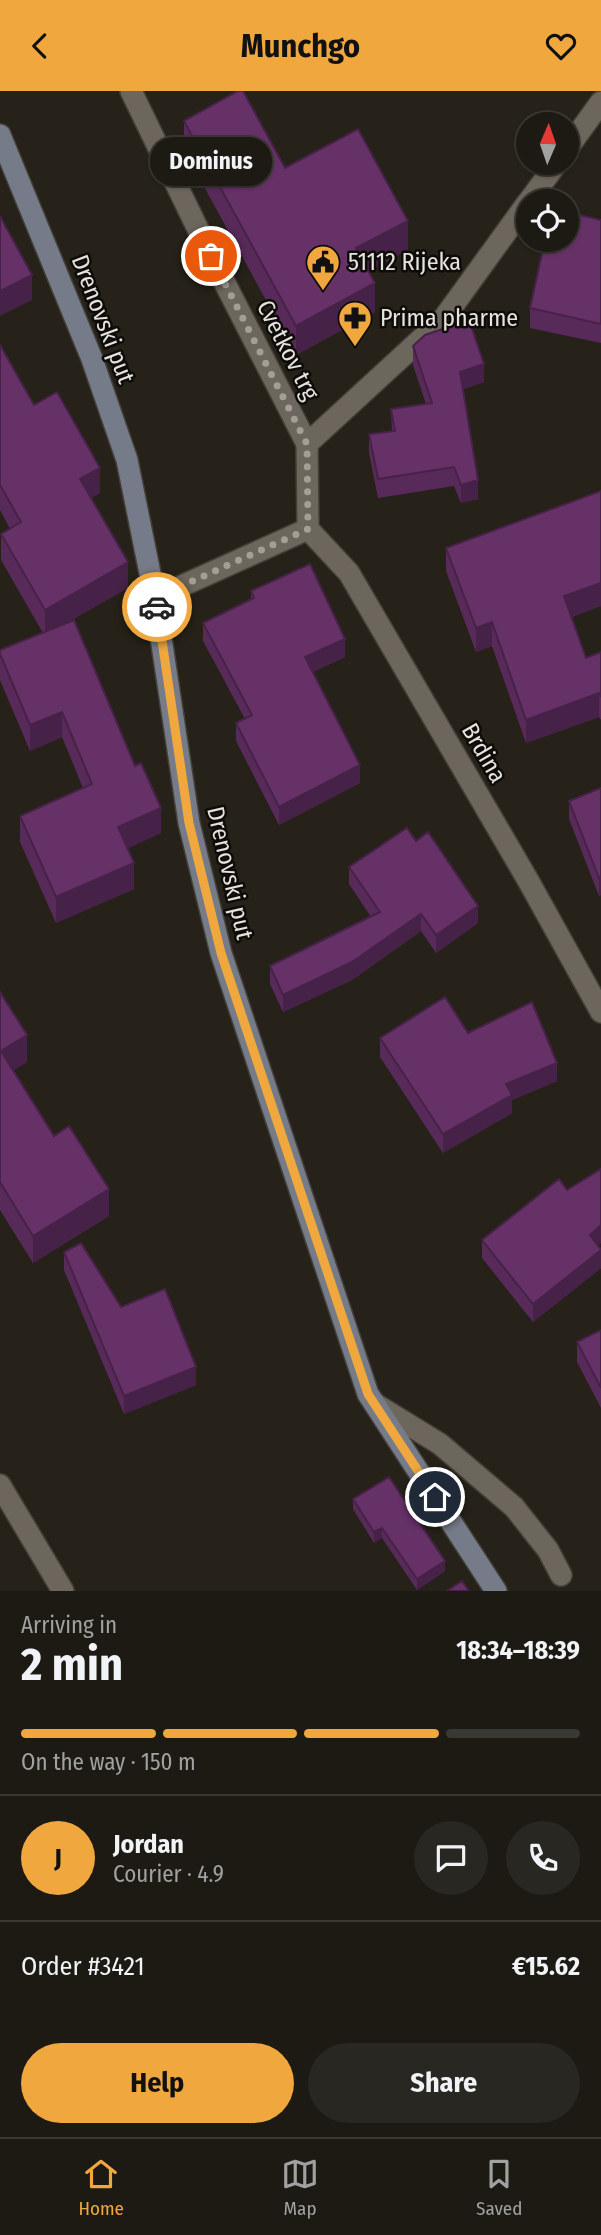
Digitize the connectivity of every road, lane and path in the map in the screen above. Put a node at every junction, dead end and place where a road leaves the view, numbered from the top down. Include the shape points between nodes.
1 (131, 91) edge
2 (601, 102) edge
3 (579, 132) edge
4 (0, 135) edge
5 (516, 220) edge
6 (307, 444) junction
7 (308, 529) junction
8 (155, 598) junction
9 (601, 1012) edge
10 (375, 1404) junction
11 (0, 1485) edge
12 (561, 1575) dead end
13 (63, 1591) edge
14 (496, 1591) edge

1 - 6 street, Cvetkov trg
2 - 3 street
4 - 8 main road, Drenovski put via 92,359 127,460
5 - 6 street via 444,318
6 - 7 street
7 - 8 street
7 - 9 street, Brdina via 349,573
8 - 10 main road, Drenovski put via 189,823 221,953
10 - 12 street via 439,1444 514,1507 548,1550
10 - 14 main road, Drenovski put
11 - 13 street

